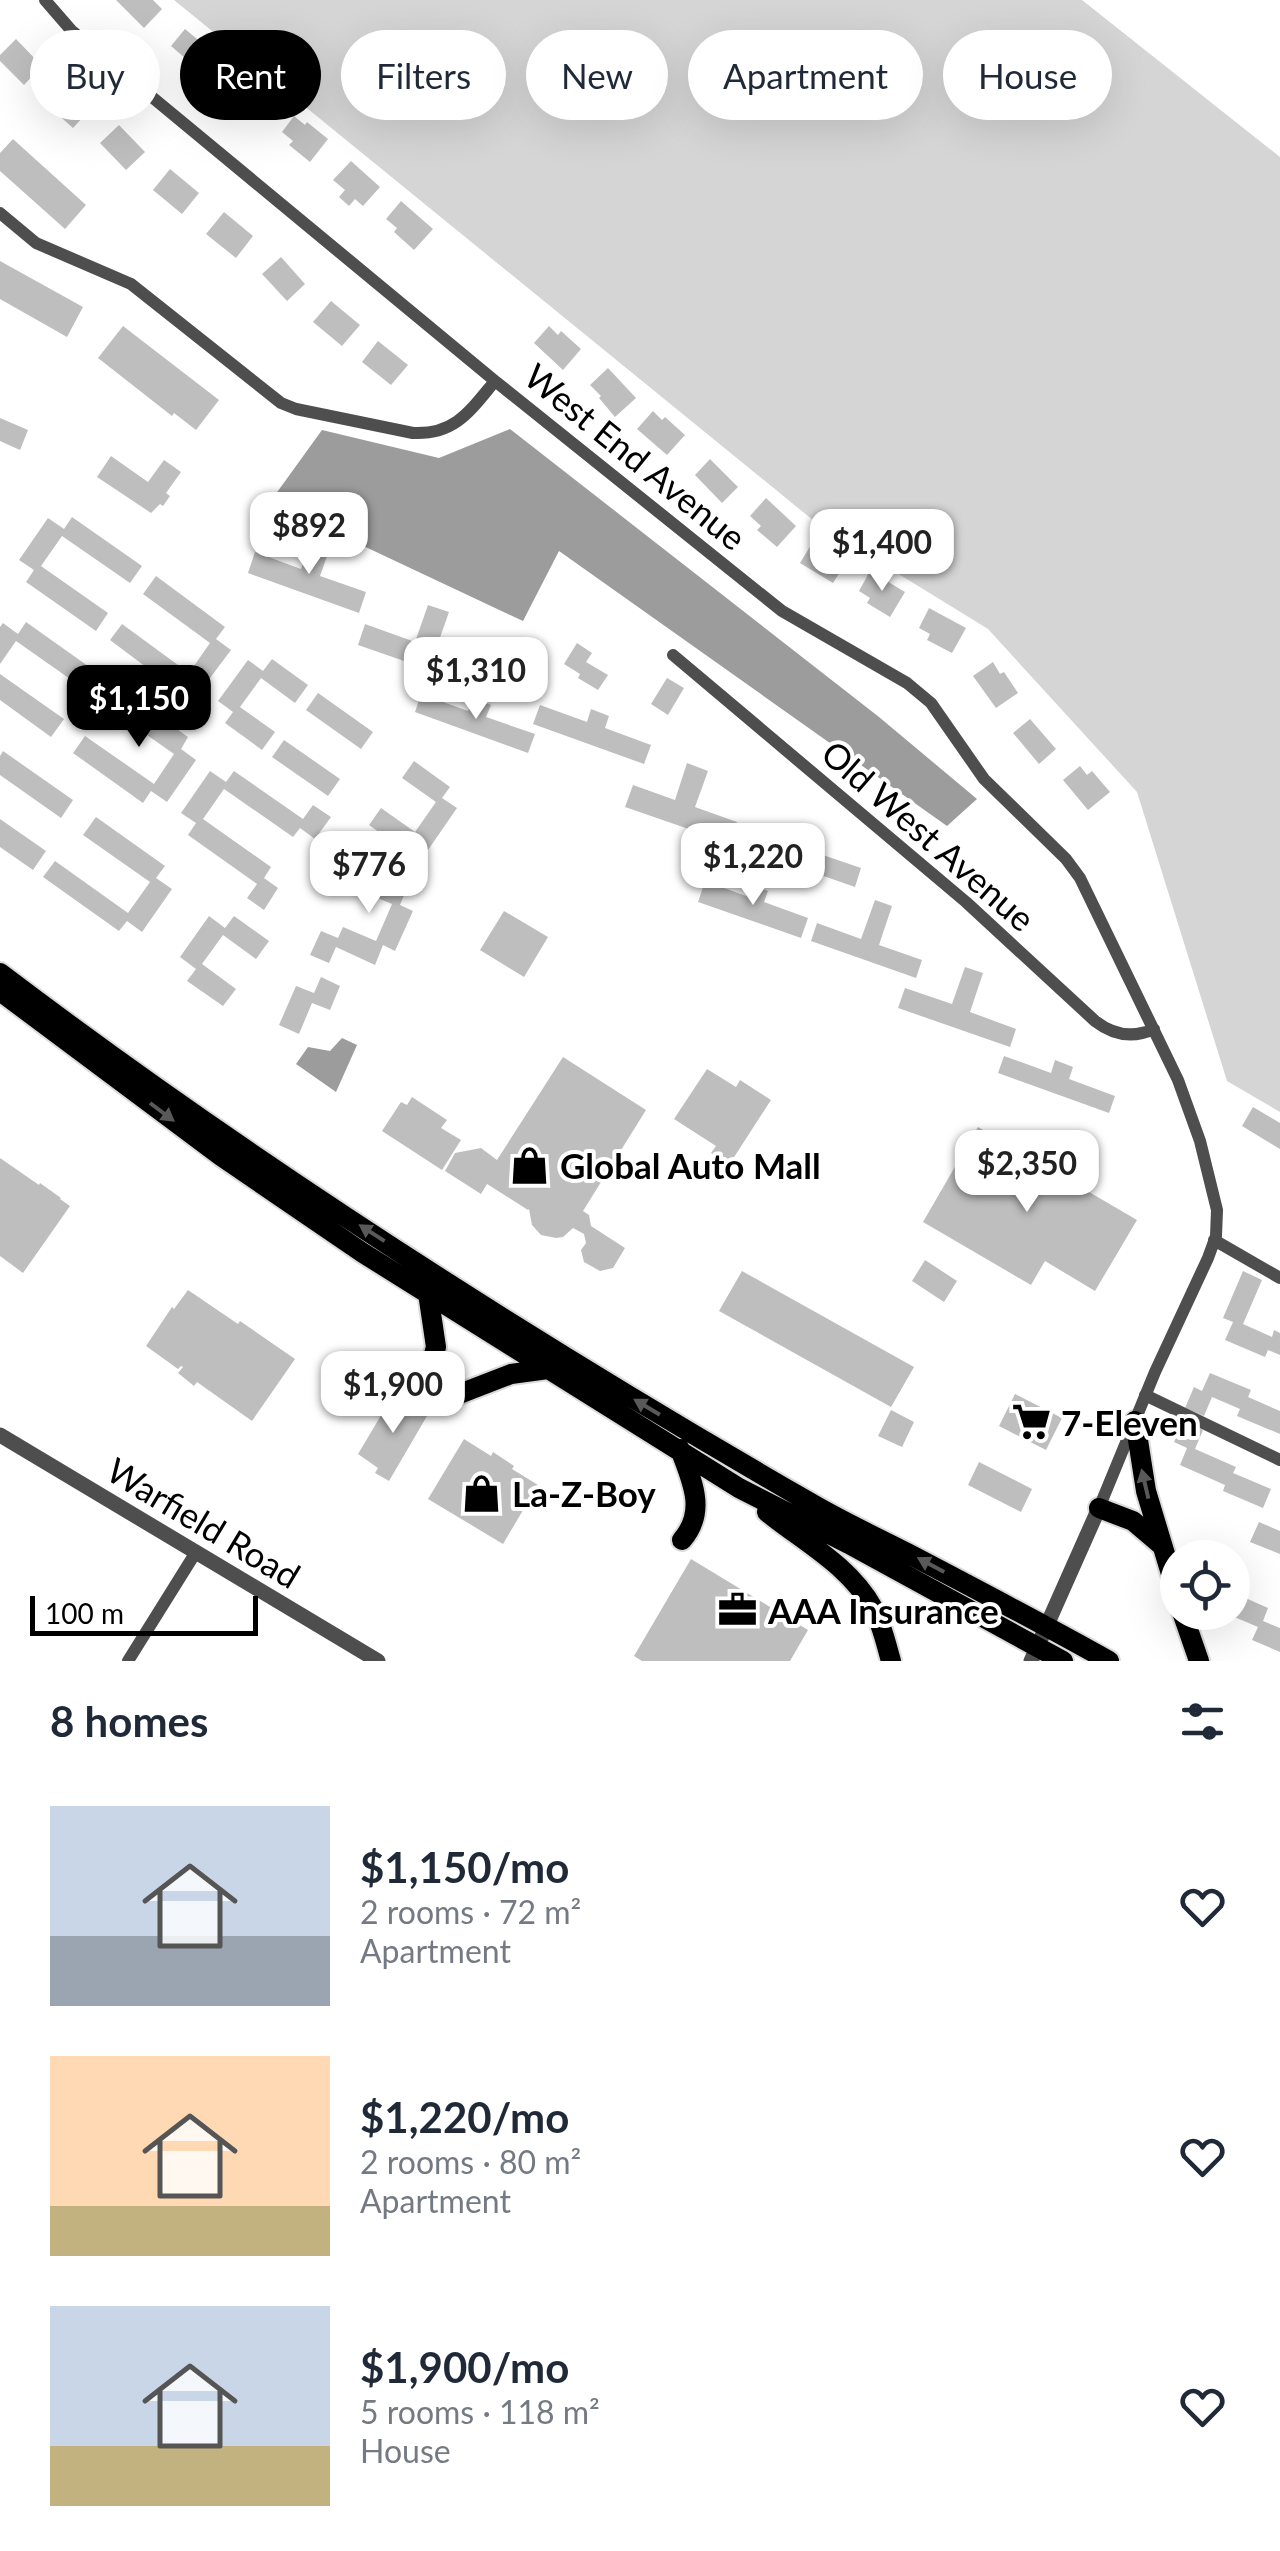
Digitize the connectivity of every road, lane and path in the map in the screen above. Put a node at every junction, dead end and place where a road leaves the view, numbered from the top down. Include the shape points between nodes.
1 (45, 0) edge
2 (0, 213) edge
3 (495, 381) junction
4 (674, 656) dead end
5 (0, 973) edge
6 (0, 992) edge
7 (1154, 1030) junction
8 (1214, 1240) junction
9 (1280, 1278) edge
10 (428, 1292) junction
11 (548, 1369) junction
12 (426, 1384) dead end
13 (1145, 1395) junction
14 (449, 1398) dead end
15 (1134, 1421) junction
16 (0, 1435) edge
17 (680, 1450) junction
18 (1280, 1460) edge
19 (739, 1488) junction
20 (1099, 1508) junction
21 (682, 1540) dead end
22 (1160, 1540) edge
23 (1160, 1544) edge
24 (196, 1552) junction
25 (1048, 1626) junction
26 (1188, 1630) edge
27 (1034, 1654) edge
28 (128, 1661) edge
29 (378, 1661) edge
30 (892, 1661) edge
31 (1063, 1661) edge
32 (1109, 1661) edge
33 (1199, 1661) edge

1 - 3 street, West End Avenue via 71,30
2 - 3 street via 36,243 132,284 296,409 428,434 458,422
3 - 7 street, West End Avenue via 782,611 931,703 984,779 1080,878
4 - 7 street, Old West Avenue via 966,902 1095,1021 1121,1034
25 -> 5 highway via 814,1504 638,1402 336,1209
6 -> 10 highway via 221,1156
7 - 8 street, West End Avenue via 1200,1141 1217,1210
8 - 9 street
8 - 13 street, West End Avenue
10 - 11 highway
10 - 12 highway via 436,1347
11 - 14 highway via 511,1374
11 - 17 highway
13 - 15 street, West End Avenue
13 - 18 street
15 - 20 street, West End Avenue
22 -> 15 highway
16 - 24 street, Warfield Road
17 - 19 highway
17 - 21 highway via 696,1509
19 - 27 highway
19 - 30 highway via 845,1572 873,1608
20 - 23 highway via 1133,1521
20 - 25 street, West End Avenue
24 - 28 street
24 - 29 street, Warfield Road
25 - 27 street, West End Avenue
25 - 32 highway
26 - 33 highway
27 - 31 highway

